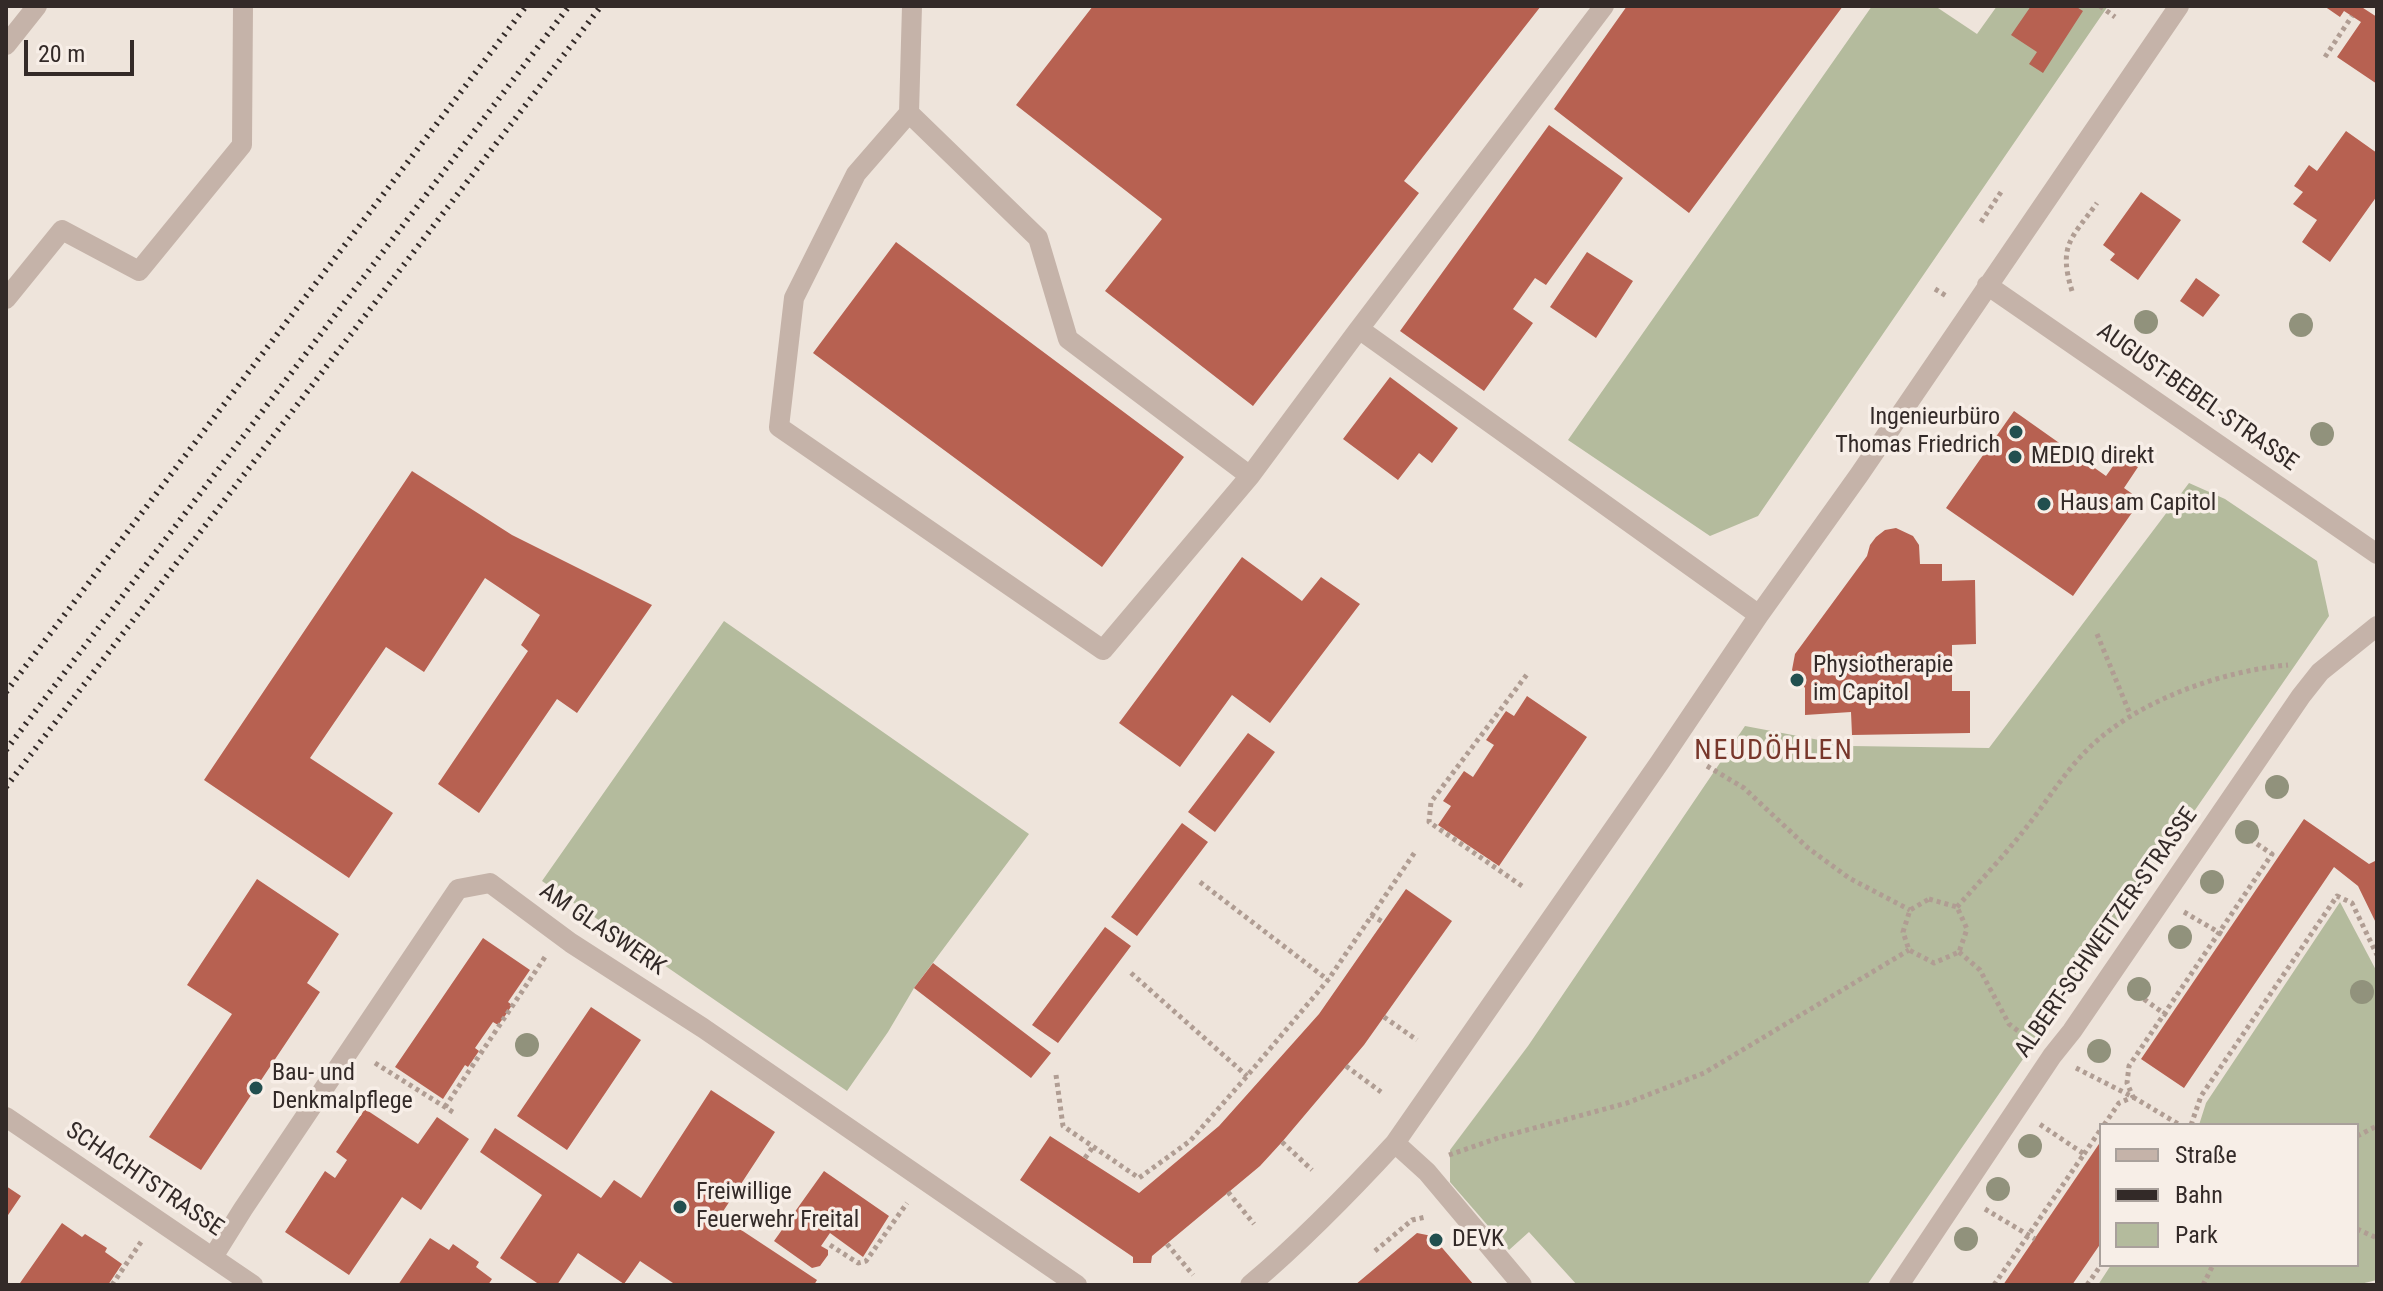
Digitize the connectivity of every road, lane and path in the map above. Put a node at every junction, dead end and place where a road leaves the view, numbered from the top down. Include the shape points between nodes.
1 (37, 6) edge
2 (243, 6) edge
3 (912, 6) edge
4 (1604, 6) edge
5 (2100, 6) edge
6 (2179, 6) edge
7 (2352, 16) dead end
8 (2115, 17) dead end
9 (6, 45) edge
10 (2325, 57) dead end
11 (909, 113) junction
12 (2003, 189) dead end
13 (2097, 203) dead end
14 (1981, 222) dead end
15 (1987, 285) junction
16 (2072, 291) dead end
17 (6, 299) edge
18 (1359, 329) junction
19 (1250, 476) junction
20 (2377, 554) edge
21 (1759, 615) junction
22 (2377, 626) edge
23 (2097, 634) dead end
24 (2291, 665) dead end
25 (1528, 673) dead end
26 (2130, 714) junction
27 (1707, 766) dead end
28 (2231, 828) dead end
29 (1415, 852) dead end
30 (1200, 882) dead end
31 (1522, 886) dead end
32 (1957, 907) junction
33 (2180, 909) dead end
34 (1910, 910) junction
35 (1371, 915) junction
36 (1383, 922) dead end
37 (2222, 935) junction
38 (550, 949) dead end
39 (1909, 950) junction
40 (2377, 955) edge
41 (1131, 973) dead end
42 (1328, 980) junction
43 (2127, 987) dead end
44 (2167, 1016) junction
45 (1384, 1017) dead end
46 (1417, 1040) dead end
47 (374, 1063) dead end
48 (1346, 1066) dead end
49 (1056, 1075) dead end
50 (1247, 1076) junction
51 (1381, 1092) dead end
52 (445, 1107) junction
53 (456, 1114) dead end
54 (6, 1117) edge
55 (2034, 1120) dead end
56 (2105, 1123) edge
57 (2192, 1123) edge
58 (2377, 1126) edge
59 (2099, 1132) edge
60 (2359, 1135) edge
61 (1282, 1142) dead end
62 (1395, 1143) junction
63 (1093, 1147) junction
64 (2084, 1154) junction
65 (1085, 1158) dead end
66 (1438, 1159) dead end
67 (1312, 1170) dead end
68 (1228, 1192) dead end
69 (907, 1203) dead end
70 (1977, 1204) dead end
71 (1432, 1221) dead end
72 (1254, 1224) dead end
73 (2026, 1235) junction
74 (2035, 1239) dead end
75 (1167, 1244) dead end
76 (830, 1245) dead end
77 (138, 1246) dead end
78 (1375, 1251) dead end
79 (213, 1257) junction
80 (2100, 1267) edge
81 (2212, 1267) edge
82 (1193, 1275) dead end
83 (112, 1285) edge
84 (253, 1285) edge
85 (1077, 1285) edge
86 (1250, 1285) edge
87 (1522, 1285) edge
88 (1899, 1285) edge
89 (1994, 1285) edge
90 (2087, 1285) edge
91 (2203, 1285) edge

1 - 9 street
2 - 17 street via 242,145 139,271 62,230
3 - 11 street
4 - 18 street
5 - 8 path
6 - 15 street
7 - 10 path
11 - 19 street via 1038,238 1068,339
11 - 19 street via 856,174 794,298 779,427 1103,650
12 - 14 path
13 - 16 path via 2065,253
15 - 20 street, AUGUST-BEBEL-STRASSE
15 - 21 street
18 - 19 street
18 - 21 street
21 - 62 street
22 - 88 street, ALBERT-SCHWEITZER-STRASSE via 2320,672 2301,696
23 - 26 path
24 - 26 path via 2204,683
25 - 31 path via 1431,802 1429,822
26 - 32 path via 2088,748
27 - 34 path via 1744,788 1849,878
28 - 37 path via 2275,855
29 - 35 path
30 - 42 path
32 - 34 path via 1929,899
32 - 39 path via 1967,929 1959,952 1934,963
33 - 37 path
34 - 39 path via 1903,932
35 - 36 path
35 - 42 path
37 - 44 path
38 - 52 path
39 - 66 path via 1704,1073 1627,1103
40 - 57 path via 2352,903 2337,896 2201,1096
41 - 50 path
42 - 50 path
43 - 44 path
44 - 56 path via 2129,1066 2127,1083 2133,1097 2119,1103
45 - 46 path
47 - 52 path
48 - 51 path
49 - 63 path via 1063,1126
50 - 63 path via 1190,1141 1139,1178
52 - 53 path
54 - 79 street, SCHACHTSTRASSE
55 - 64 path
58 - 60 path
59 - 64 path
61 - 67 path
62 - 86 street
62 - 87 street via 1427,1172
63 - 65 path
64 - 73 path
68 - 72 path
69 - 76 path via 866,1261 858,1263
70 - 73 path
71 - 78 path via 1425,1216 1412,1220
73 - 74 path
73 - 89 path
75 - 82 path
77 - 83 path
79 - 84 street, SCHACHTSTRASSE
79 - 85 street, AM GLASWERK via 458,889 490,883
80 - 90 path
81 - 91 path

